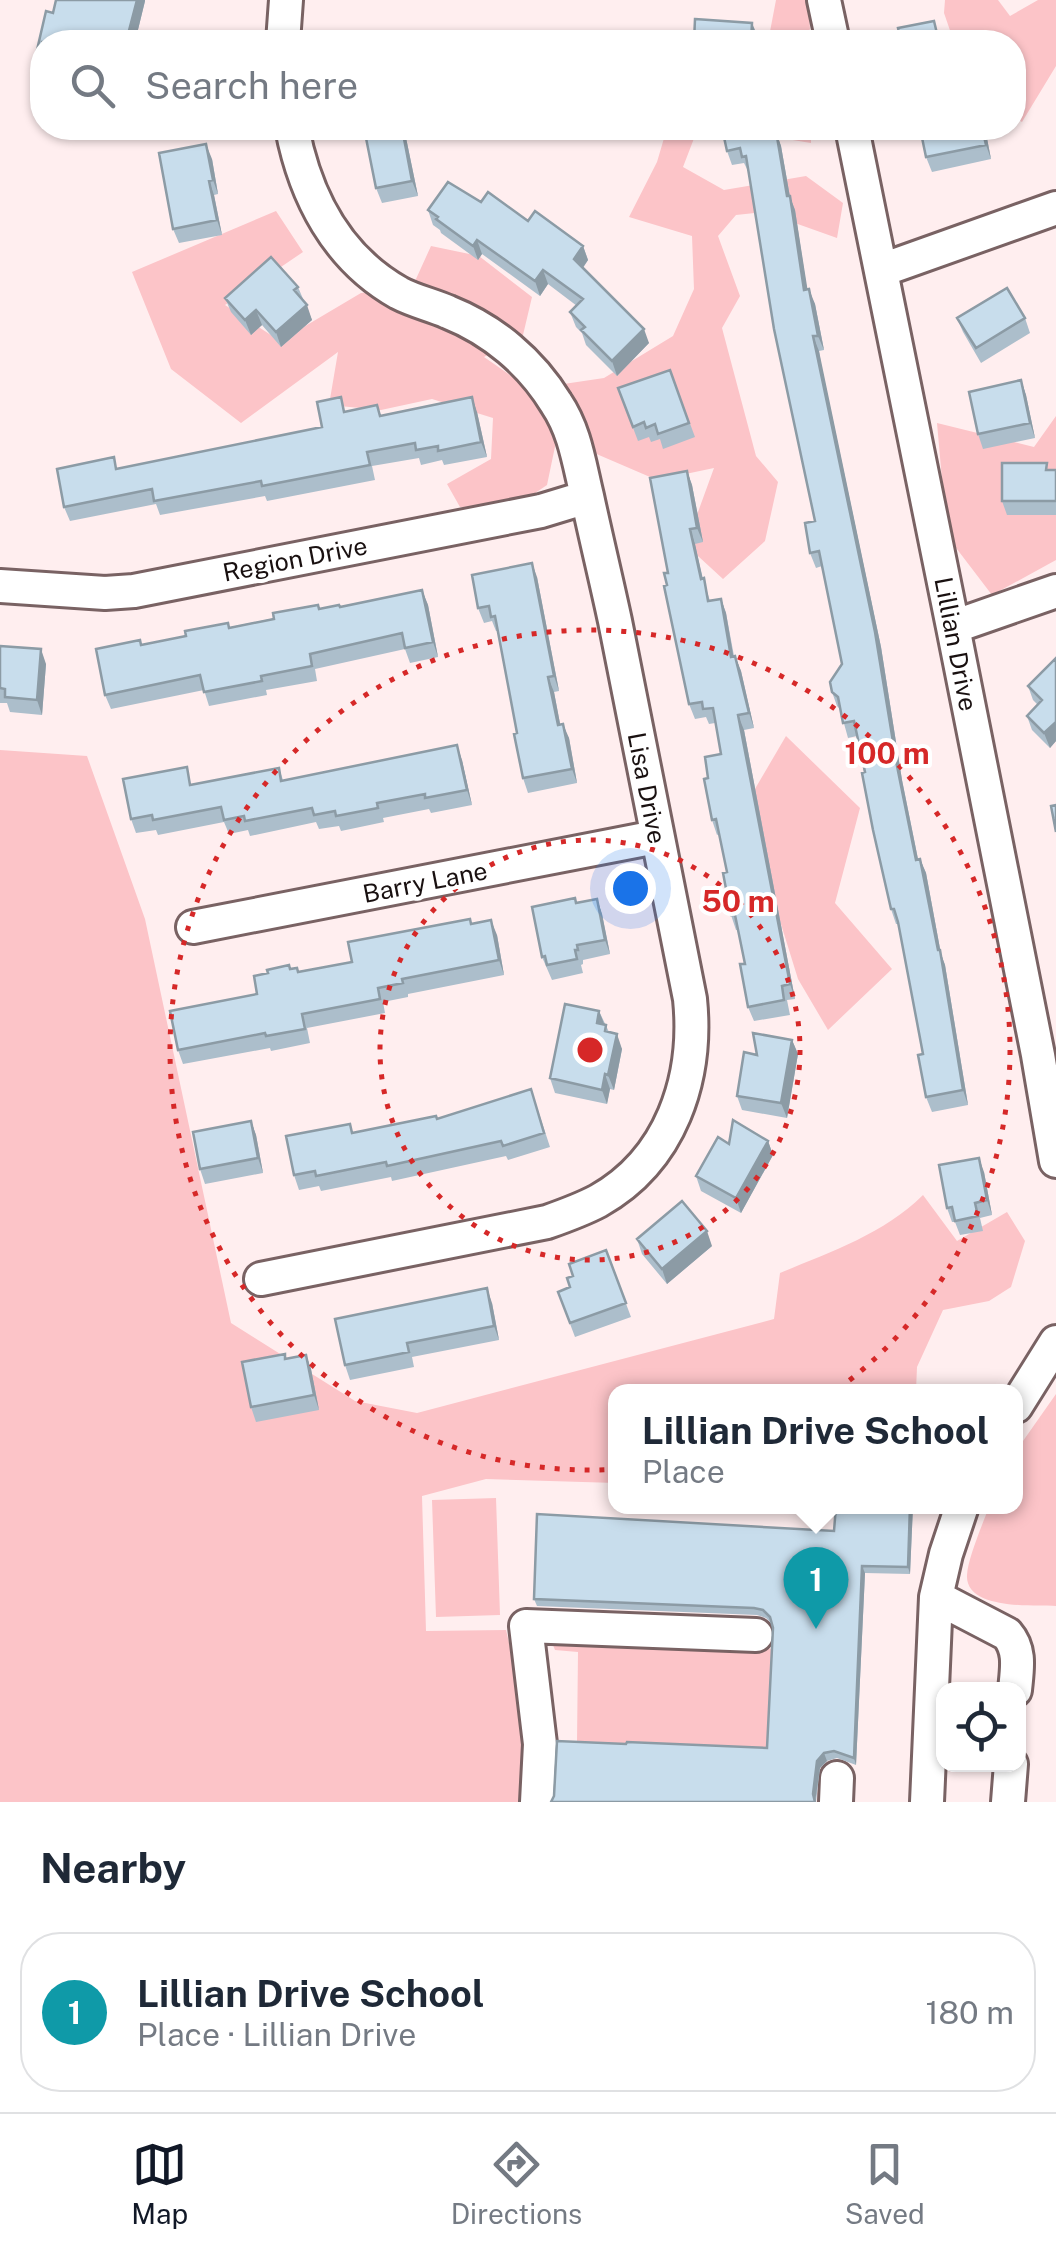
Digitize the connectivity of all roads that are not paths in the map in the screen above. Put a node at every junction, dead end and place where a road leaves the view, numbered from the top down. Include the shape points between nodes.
1 (286, 0) edge
2 (824, 0) edge
3 (284, 30) edge
4 (830, 30) edge
5 (295, 140) edge
6 (855, 140) edge
7 (1056, 208) edge
8 (882, 270) junction
9 (587, 497) junction
10 (0, 586) edge
11 (1056, 591) edge
12 (953, 628) junction
13 (656, 837) junction
14 (193, 926) dead end
15 (1047, 1052) edge
16 (1056, 1161) edge
17 (261, 1280) dead end
18 (1056, 1342) edge
19 (1023, 1395) edge
20 (959, 1514) edge
21 (936, 1597) junction
22 (756, 1634) dead end
23 (1016, 1682) edge
24 (1010, 1772) edge
25 (537, 1802) edge
26 (927, 1802) edge
27 (1008, 1802) edge

1 - 3 street
2 - 4 street
5 - 9 street, Lisa Drive via 316,206 356,262 403,295 472,323 529,366 574,437
6 - 8 street, Lillian Drive
7 - 8 street
8 - 12 street, Lillian Drive
9 - 10 street, Region Drive via 134,591
9 - 13 street, Lisa Drive
11 - 12 street
12 - 15 street, Lillian Drive
13 - 14 street, Barry Lane
13 - 17 street, Lisa Drive via 690,999 692,1044 678,1108 644,1164 602,1199 547,1222
15 - 16 street, Lillian Drive
18 - 19 street
20 - 21 street
21 - 23 street via 1008,1634 1018,1653
21 - 26 street
22 - 25 street via 526,1626 540,1744
24 - 27 street

